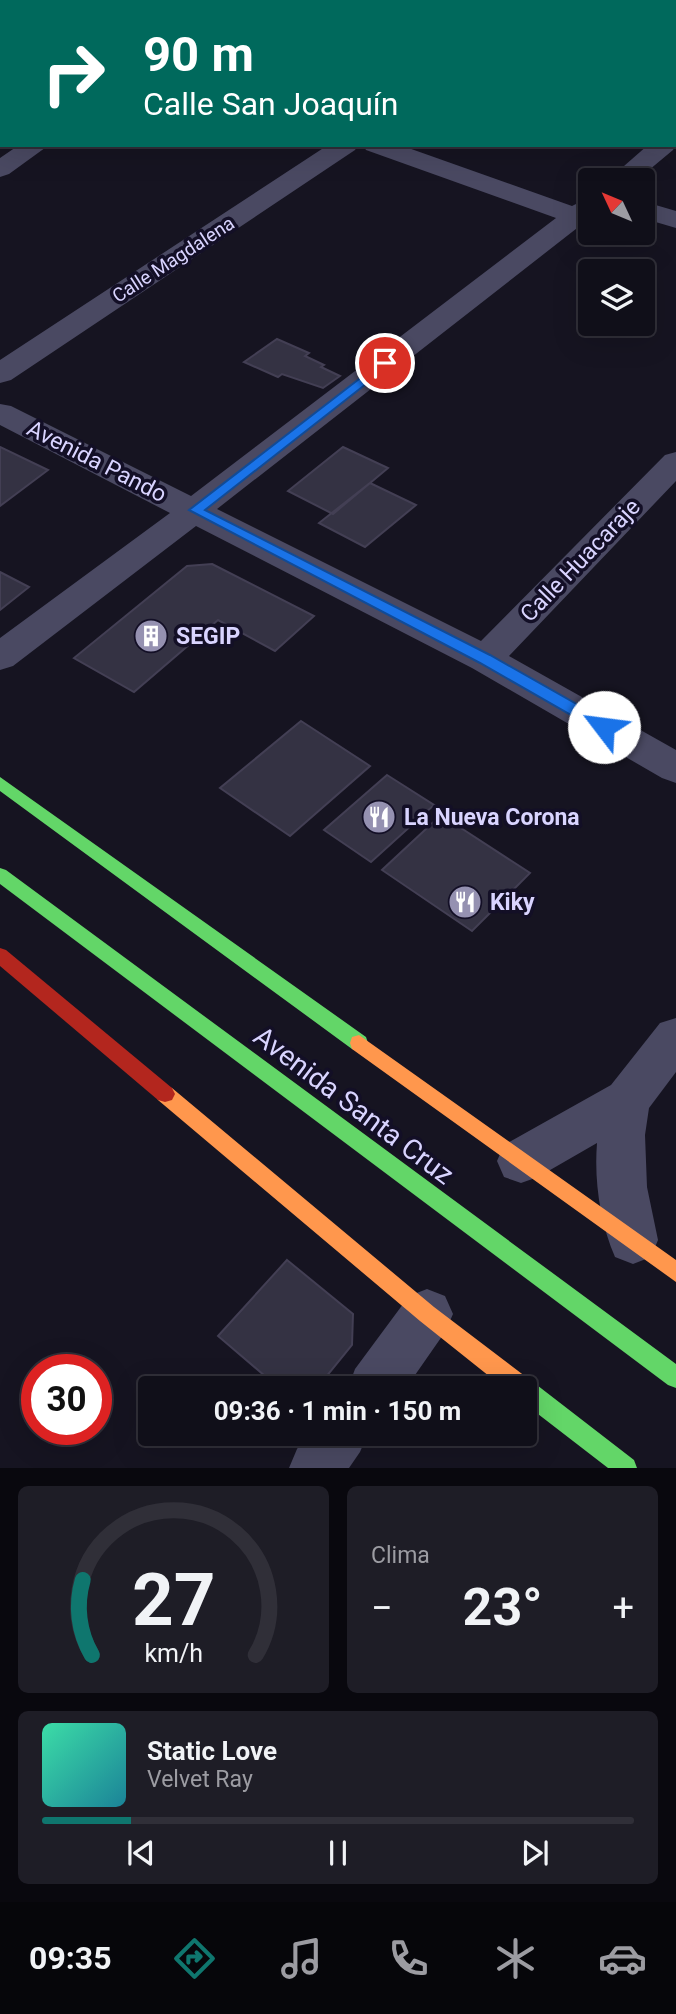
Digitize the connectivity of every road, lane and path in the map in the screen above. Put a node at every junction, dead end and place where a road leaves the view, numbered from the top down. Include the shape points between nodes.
1 (34, 147) edge
2 (343, 147) edge
3 (380, 147) edge
4 (662, 147) edge
5 (636, 168) edge
6 (0, 169) edge
7 (578, 209) edge
8 (578, 213) edge
9 (655, 213) edge
10 (676, 220) edge
11 (0, 374) edge
12 (0, 412) edge
13 (676, 462) edge
14 (195, 510) junction
15 (0, 657) edge
16 (485, 659) junction
17 (676, 768) edge
18 (0, 783) edge
19 (0, 875) edge
20 (2, 956) edge
21 (676, 1037) edge
22 (628, 1100) junction
23 (521, 1161) junction
24 (633, 1240) junction
25 (676, 1272) edge
26 (427, 1314) junction
27 (383, 1376) edge
28 (507, 1376) edge
29 (676, 1377) edge
30 (537, 1399) edge
31 (332, 1446) edge
32 (316, 1468) edge
33 (626, 1468) edge

1 - 6 street
2 - 11 street, Calle Magdalena
3 - 7 street
4 - 5 street
8 - 14 street
9 - 10 street
12 - 14 street, Avenida Pando
13 - 16 street, Calle Huacaraje
14 - 15 street
14 - 16 street, Avenida Pando
16 - 17 street, Avenida Pando
18 - 23 main road, Avenida Santa Cruz
19 - 29 main road, Avenida Santa Cruz
20 - 26 main road
21 - 22 street
22 - 23 street
22 - 24 street via 618,1156 621,1195
23 - 24 main road, Avenida Santa Cruz
24 - 25 main road, Avenida Santa Cruz
26 - 27 street
26 - 28 main road
30 - 33 main road
31 - 32 street

